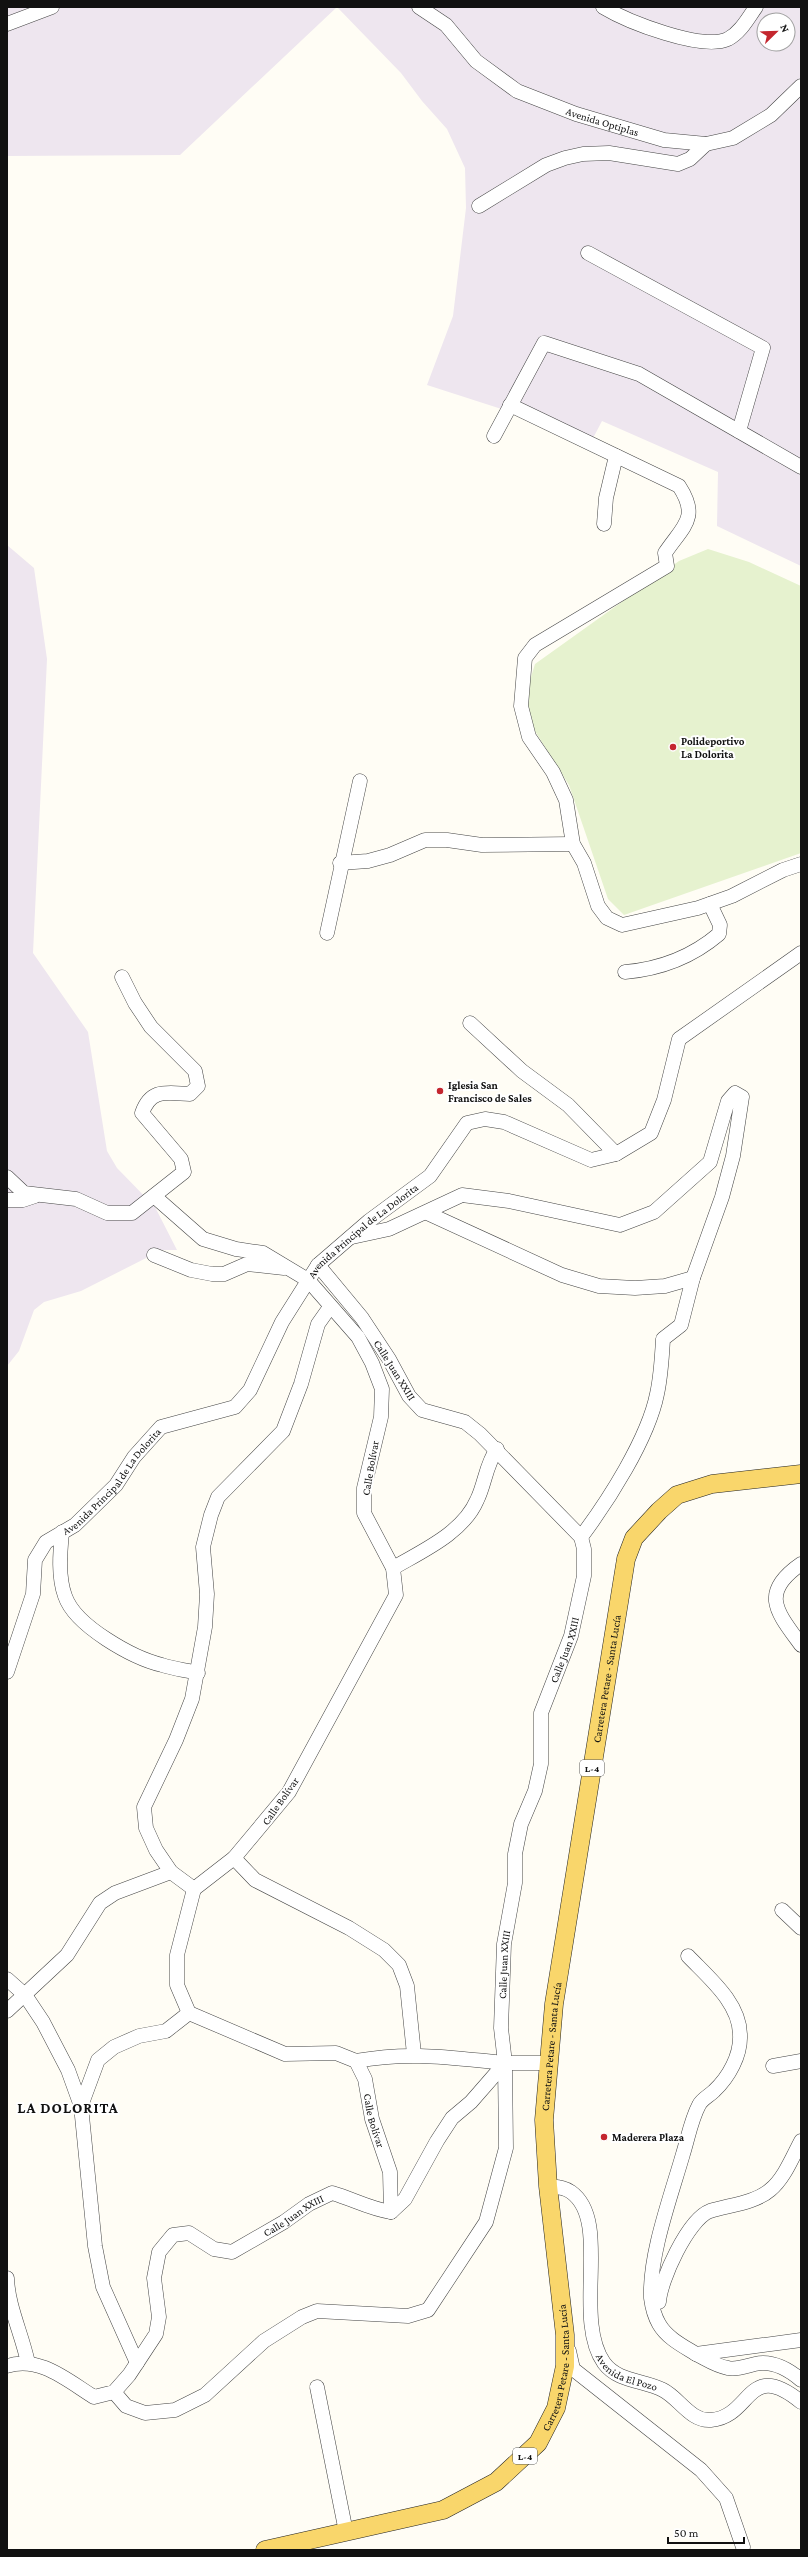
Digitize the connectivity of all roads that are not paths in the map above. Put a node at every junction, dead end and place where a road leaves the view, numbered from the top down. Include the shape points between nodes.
1 (52, 7) edge
2 (420, 7) edge
3 (603, 7) edge
4 (756, 7) edge
5 (7, 24) edge
6 (801, 86) edge
7 (706, 144) junction
8 (478, 206) dead end
9 (588, 253) dead end
10 (510, 405) junction
11 (739, 431) junction
12 (494, 436) dead end
13 (616, 456) junction
14 (801, 467) edge
15 (604, 524) dead end
16 (360, 781) dead end
17 (573, 844) junction
18 (340, 863) junction
19 (801, 864) edge
20 (710, 904) junction
21 (327, 933) dead end
22 (801, 953) edge
23 (626, 972) dead end
24 (122, 977) dead end
25 (470, 1024) dead end
26 (616, 1154) junction
27 (7, 1177) edge
28 (39, 1195) junction
29 (154, 1196) junction
30 (7, 1200) edge
31 (427, 1213) junction
32 (350, 1238) junction
33 (154, 1255) dead end
34 (318, 1265) junction
35 (288, 1269) junction
36 (693, 1278) junction
37 (308, 1280) junction
38 (330, 1306) junction
39 (497, 1449) junction
40 (801, 1474) edge
41 (62, 1532) junction
42 (580, 1537) junction
43 (801, 1564) edge
44 (393, 1568) junction
45 (801, 1645) edge
46 (7, 1672) edge
47 (198, 1672) junction
48 (234, 1858) junction
49 (171, 1872) junction
50 (194, 1889) junction
51 (782, 1910) dead end
52 (801, 1928) edge
53 (688, 1956) dead end
54 (7, 1979) edge
55 (25, 1995) junction
56 (7, 2011) edge
57 (190, 2013) junction
58 (414, 2054) junction
59 (801, 2061) edge
60 (356, 2062) junction
61 (505, 2063) junction
62 (549, 2063) junction
63 (774, 2066) dead end
64 (81, 2106) junction
65 (801, 2141) edge
66 (548, 2186) junction
67 (391, 2212) junction
68 (7, 2278) edge
69 (565, 2335) junction
70 (668, 2335) junction
71 (801, 2340) edge
72 (696, 2354) junction
73 (28, 2363) junction
74 (137, 2363) junction
75 (7, 2366) edge
76 (801, 2380) edge
77 (317, 2386) dead end
78 (114, 2392) junction
79 (801, 2402) edge
80 (346, 2532) junction
81 (743, 2547) dead end
82 (265, 2550) edge

1 - 5 street
2 - 7 street, Avenida Optiplas via 446,25 476,61 517,91 576,114 664,140
3 - 4 street via 671,36 720,42 740,30
6 - 7 street, Avenida Optiplas via 771,115 733,138
7 - 8 street via 690,159 678,164 609,153 565,158 546,165
9 - 11 street via 763,348
10 - 11 street via 544,343 639,374
10 - 12 street
10 - 13 street
11 - 14 street
13 - 15 street via 606,498
13 - 17 street via 679,486 690,510 688,523 665,553 667,566 535,645 525,658 520,706 529,737 553,772 566,800
16 - 18 street
17 - 18 street via 482,846 447,840 425,840 368,861
17 - 20 street via 584,863 598,906 607,918 622,925
18 - 21 street
19 - 20 street
20 - 23 street via 720,925 719,934 704,946 651,970
22 - 26 street, Avenida Principal de La Dolorita via 679,1039 664,1100 651,1132
24 - 29 street via 151,1027 168,1047 195,1071 198,1086 190,1094 154,1094 146,1101 142,1113 181,1159 184,1172
25 - 26 street via 522,1071 568,1105
26 - 32 street, Avenida Principal de La Dolorita via 591,1160 504,1122 485,1119 467,1122 430,1176
27 - 28 street via 24,1193
28 - 29 street via 76,1199 107,1213 132,1213
28 - 30 street via 23,1200
29 - 35 street via 203,1239 236,1249 263,1253
31 - 32 street via 389,1229
31 - 36 street via 562,1275 600,1286 665,1286
31 - 36 street via 442,1203 462,1195 509,1201 620,1224 654,1212 710,1162 728,1101 735,1093 742,1097 733,1156 722,1197
32 - 34 street, Avenida Principal de La Dolorita
33 - 35 street via 191,1270 212,1274 224,1274 247,1264
34 - 37 street, Avenida Principal de La Dolorita
34 - 39 street, Calle Juan XXIII via 362,1318 409,1396 422,1410 465,1422
35 - 37 street
36 - 42 street via 681,1325 663,1339 657,1395 646,1427 616,1486
37 - 38 street, Calle Bolívar
37 - 41 street, Avenida Principal de La Dolorita via 282,1322 250,1390 235,1407 161,1427 134,1457 116,1485 75,1525
38 - 44 street, Calle Bolívar via 358,1337 382,1389 381,1417 364,1488 364,1513
38 - 47 street via 318,1324 301,1384 283,1431 218,1496 210,1515 203,1547 207,1594
39 - 42 street, Calle Juan XXIII
39 - 44 street via 492,1456 477,1502 462,1523
40 - 62 main road, Carretera Petare - Santa Lucía / L-4 via 712,1484 677,1495 634,1538 626,1559 573,1886 554,2004
41 - 46 street, Avenida Principal de La Dolorita via 46,1542 36,1560 33,1594
41 - 47 street via 61,1570 65,1597 76,1613 111,1643 161,1665
42 - 61 street, Calle Juan XXIII via 584,1550 584,1576 571,1636 541,1713 541,1764 535,1791 521,1824 515,1854 515,1883 504,1944 501,2028
43 - 45 street via 787,1574 777,1586 777,1611
44 - 48 street, Calle Bolívar via 396,1595 310,1754 289,1792
47 - 49 street via 192,1699 176,1740 144,1807 146,1828
48 - 50 street, Calle Bolívar
48 - 58 street via 255,1880 349,1928 384,1950 399,1965 407,1986
49 - 50 street
49 - 55 street via 115,1893 100,1902 67,1955
50 - 57 street via 177,1955 177,1985
51 - 52 street
53 - 70 street via 716,1985 731,2006 739,2023 740,2041 736,2059 723,2082 698,2106 655,2255 651,2300 659,2324
54 - 55 street
55 - 56 street
55 - 64 street via 44,2022 68,2070
57 - 60 street via 285,2054 336,2053
57 - 64 street via 166,2032 139,2036 114,2047 98,2060
58 - 60 street via 388,2055
58 - 61 street
59 - 63 street
60 - 67 street, Calle Bolívar via 365,2079 372,2119 390,2172
61 - 62 street
61 - 67 street via 472,2102 452,2118 405,2199
61 - 78 street, Calle Juan XXIII via 506,2148 486,2222 428,2310 408,2316 317,2311 302,2317 264,2341 212,2390 175,2410 145,2413 126,2406
62 - 66 main road, Carretera Petare - Santa Lucía / L-4 via 544,2120
64 - 74 street via 95,2246 103,2286
65 - 70 street via 779,2180 769,2191 709,2212 689,2233 660,2288 660,2312
66 - 69 main road, Carretera Petare - Santa Lucía / L-4
66 - 79 street, Avenida El Pozo via 571,2192 578,2198 585,2211 592,2247 589,2280 591,2327 596,2348 611,2370 620,2376 662,2389 676,2398 693,2415 709,2420 727,2413 760,2388 769,2385 778,2386
67 - 74 street, Calle Juan XXIII via 374,2210 355,2199 332,2193 309,2204 284,2222 232,2252 214,2249 189,2233 173,2235 159,2252 154,2278 158,2317 156,2334
68 - 73 street via 8,2297 22,2336
69 - 80 main road, Carretera Petare - Santa Lucía / L-4 via 565,2366 556,2408 538,2443 496,2482 442,2510
69 - 81 street via 573,2369 700,2470 726,2498
70 - 72 street
71 - 72 street
72 - 76 street via 727,2368 736,2369 757,2363 772,2364 791,2371
73 - 75 street via 19,2362
73 - 78 street via 38,2364 58,2374 94,2397
74 - 78 street, Calle Juan XXIII
77 - 80 street
80 - 82 main road, Carretera Petare - Santa Lucía / L-4

